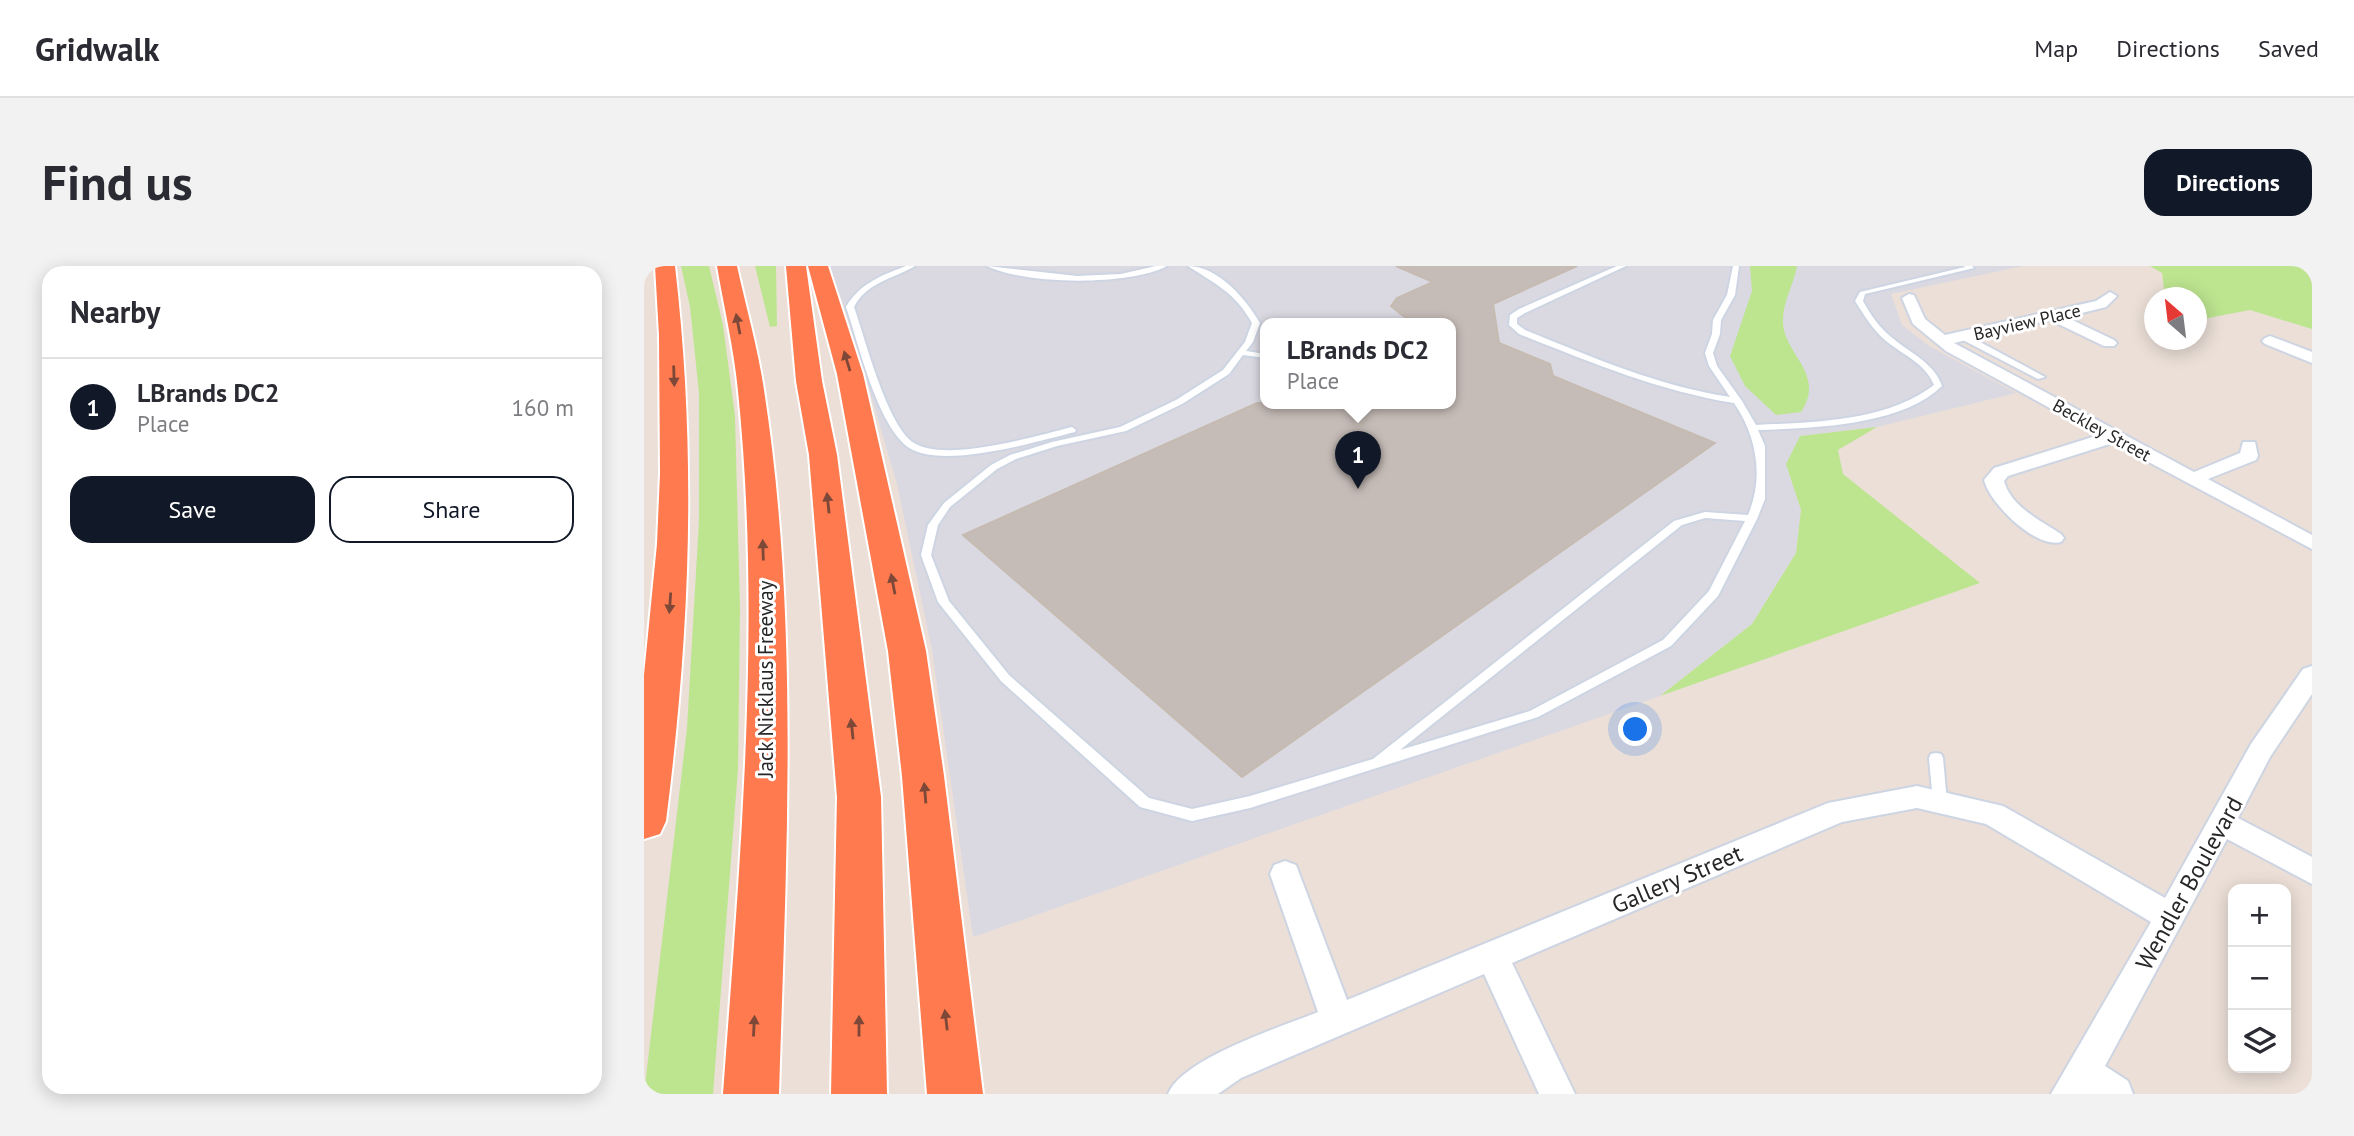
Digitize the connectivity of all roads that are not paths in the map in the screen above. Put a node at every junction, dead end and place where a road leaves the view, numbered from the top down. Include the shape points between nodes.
1 (648, 266) edge
2 (665, 266) edge
3 (727, 266) edge
4 (796, 266) edge
5 (818, 266) edge
6 (912, 266) edge
7 (990, 266) edge
8 (1164, 266) edge
9 (1191, 266) edge
10 (1623, 266) edge
11 (1736, 266) edge
12 (1967, 266) edge
13 (1066, 270) dead end
14 (1069, 279) junction
15 (2110, 296) dead end
16 (1909, 298) dead end
17 (670, 308) junction
18 (2053, 316) junction
19 (1964, 337) junction
20 (1941, 341) junction
21 (2270, 341) dead end
22 (2109, 343) dead end
23 (1241, 352) junction
24 (1260, 355) edge
25 (2312, 358) edge
26 (2041, 377) dead end
27 (1738, 401) junction
28 (1753, 428) junction
29 (1072, 430) dead end
30 (2115, 436) junction
31 (2249, 446) dead end
32 (2192, 479) junction
33 (1752, 519) junction
34 (2054, 538) dead end
35 (2312, 543) edge
36 (2312, 675) edge
37 (1936, 758) dead end
38 (1373, 764) junction
39 (1940, 802) junction
40 (644, 821) edge
41 (2222, 823) junction
42 (2312, 870) edge
43 (1285, 874) dead end
44 (2169, 916) junction
45 (1492, 956) junction
46 (1337, 1020) junction
47 (2076, 1083) edge
48 (751, 1094) edge
49 (859, 1094) edge
50 (955, 1094) edge
51 (1186, 1094) edge
52 (1557, 1094) edge
53 (2115, 1094) edge

1 - 17 highway
2 - 17 highway
48 -> 3 highway, Jack Nicklaus Freeway via 765,814 767,647 760,470 751,388
49 -> 4 highway via 859,797 823,455
50 -> 5 highway via 907,651 850,374
6 - 29 lane via 866,288 850,307 891,420 910,444 919,450 971,452
7 - 14 lane
8 - 14 lane
9 - 23 lane via 1237,294 1248,307 1256,323
10 - 27 lane via 1522,311 1513,317 1513,325 1666,388
11 - 27 lane via 1731,295 1717,320 1709,353
12 - 28 lane via 1971,268 1867,291 1859,301 1887,338 1935,375 1938,386 1928,396 1864,416 1814,425
13 - 14 lane
15 - 18 street, Bayview Place via 2102,304
16 - 20 street, Beckley Street via 1918,321
17 -> 40 highway via 676,523 664,674
18 - 19 street, Bayview Place
18 - 22 street
19 - 20 street, Bayview Place
19 - 26 lane
20 - 30 street, Beckley Street
21 - 25 street
23 - 24 lane
23 - 38 lane via 1226,372 1123,429 1055,444 994,467 947,505 933,525 926,555 944,602 1005,677 1145,803 1192,815
27 - 28 lane
28 - 33 lane via 1760,446 1760,499
30 - 32 street, Beckley Street
30 - 34 street via 2001,472 1994,481 1995,491 2007,505
31 - 32 street via 2249,456
32 - 35 street, Beckley Street
33 - 38 lane via 1695,515 1678,523
33 - 38 lane via 1714,593 1667,642 1534,714
36 - 41 street, Wendler Boulevard via 2260,751
37 - 39 lane
39 - 44 street, Gallery Street via 1993,814
39 - 45 street, Gallery Street via 1917,797 1838,811
41 - 42 street
41 - 44 street, Wendler Boulevard
43 - 46 street
44 - 47 street, Wendler Boulevard
45 - 46 street, Gallery Street
45 - 52 street
46 - 51 street, Gallery Street via 1229,1066
47 - 53 street

